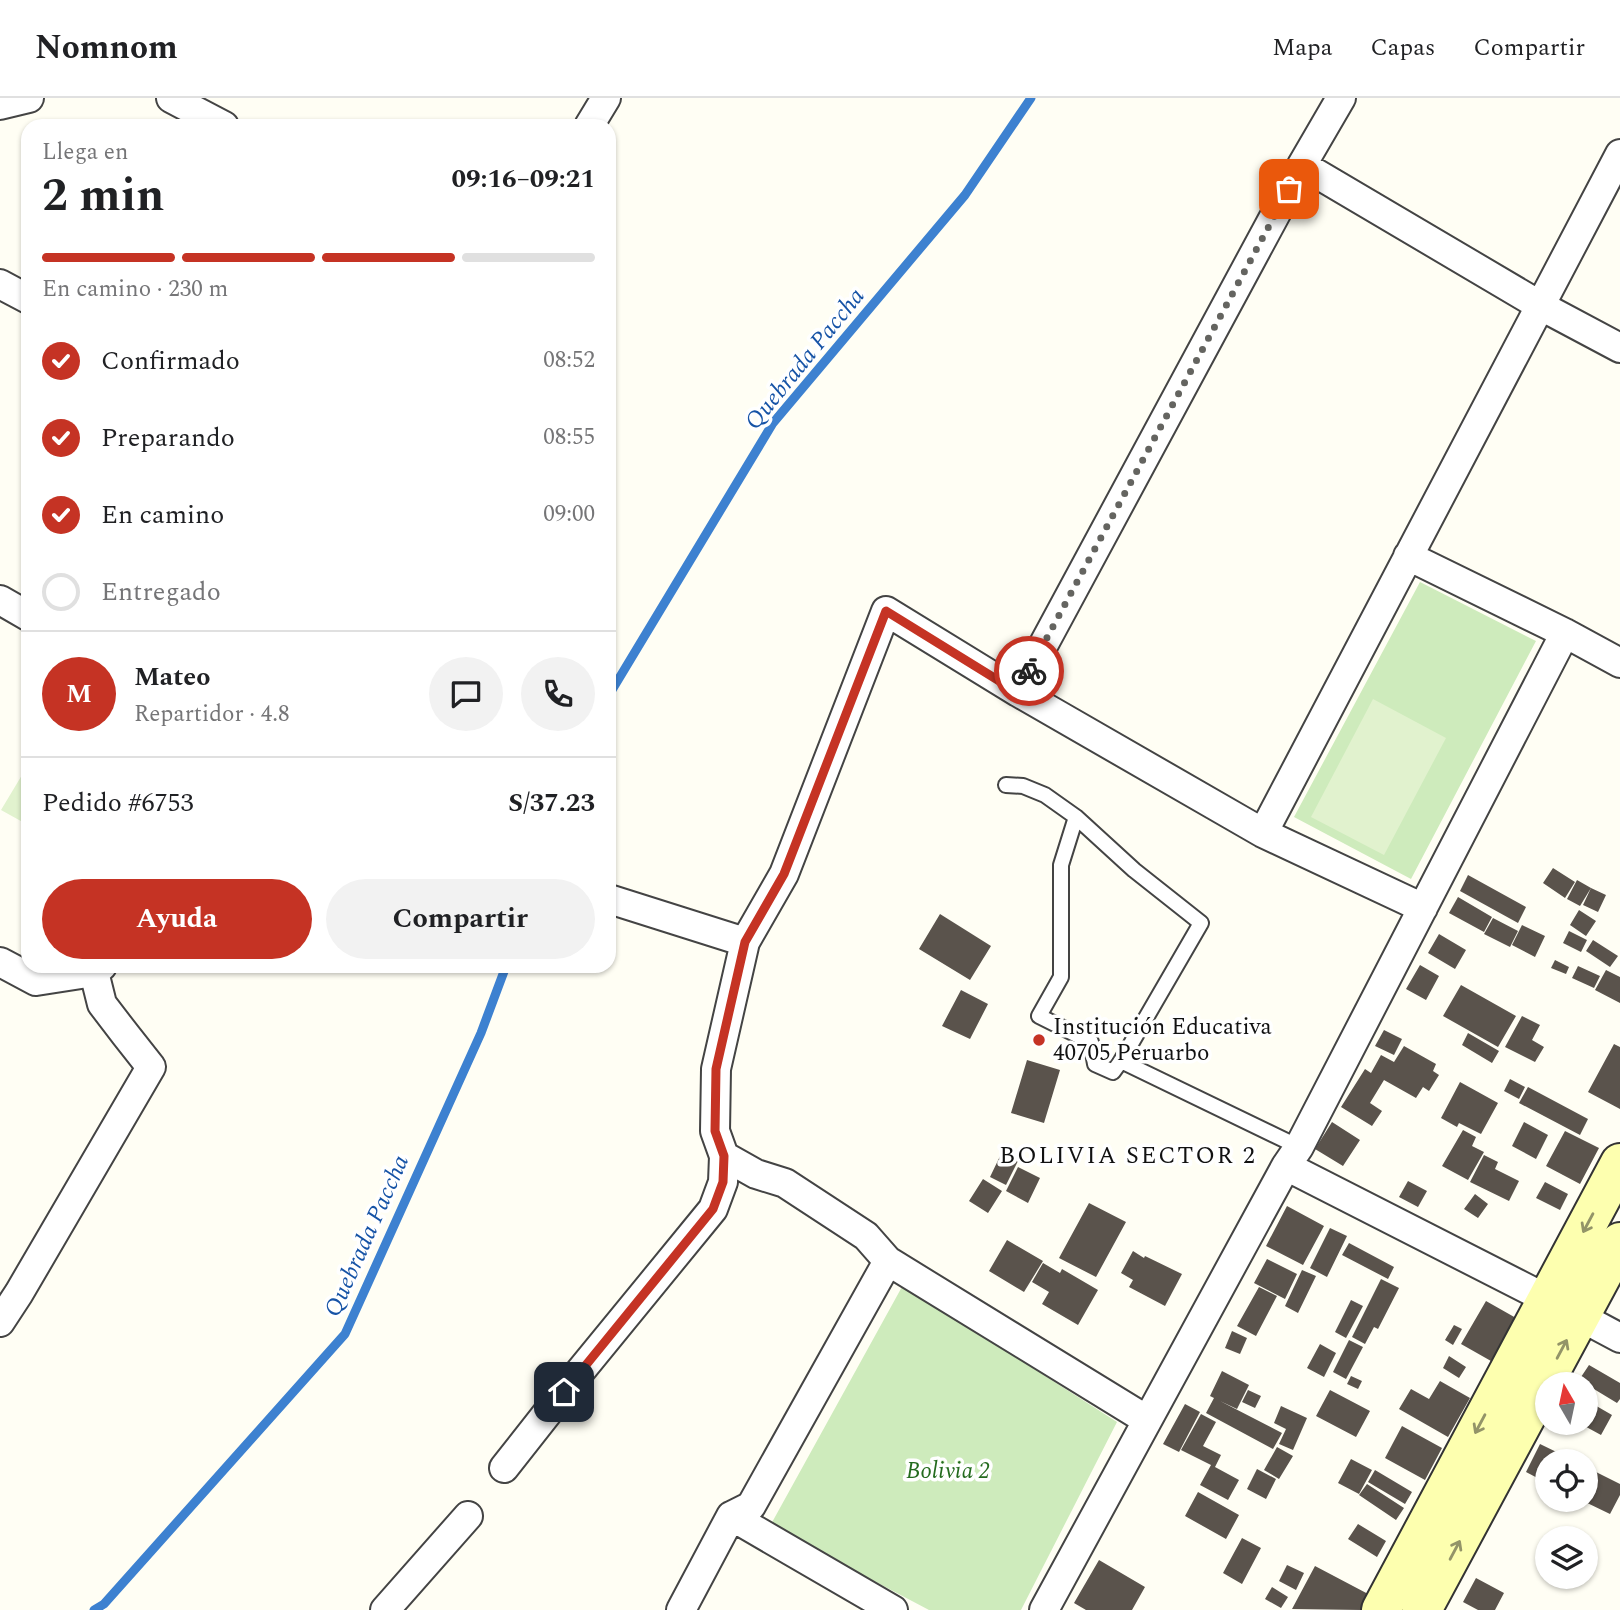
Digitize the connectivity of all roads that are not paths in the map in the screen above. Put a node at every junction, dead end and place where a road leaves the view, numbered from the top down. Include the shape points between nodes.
1 (29, 98) edge
2 (171, 98) edge
3 (606, 98) edge
4 (1341, 98) edge
5 (0, 105) edge
6 (211, 119) edge
7 (593, 119) edge
8 (1620, 154) edge
9 (1302, 166) junction
10 (0, 284) edge
11 (21, 295) edge
12 (1541, 306) junction
13 (1620, 348) edge
14 (1408, 556) junction
15 (0, 600) edge
16 (21, 612) edge
17 (1565, 633) junction
18 (1620, 663) edge
19 (1017, 692) junction
20 (1006, 785) dead end
21 (1076, 817) junction
22 (1263, 833) junction
23 (616, 902) edge
24 (1423, 908) junction
25 (745, 942) junction
26 (0, 962) edge
27 (77, 973) edge
28 (99, 973) edge
29 (1121, 1061) junction
30 (724, 1156) junction
31 (1293, 1156) junction
32 (1620, 1163) edge
33 (1620, 1242) edge
34 (888, 1261) junction
35 (9, 1288) edge
36 (1546, 1299) junction
37 (1580, 1316) junction
38 (0, 1322) edge
39 (1620, 1338) edge
40 (1147, 1420) junction
41 (504, 1468) dead end
42 (468, 1516) dead end
43 (731, 1516) junction
44 (385, 1610) edge
45 (681, 1610) edge
46 (892, 1610) edge
47 (1044, 1610) edge
48 (1381, 1610) edge
49 (1422, 1610) edge

1 - 5 street
2 - 6 street
3 - 7 street
4 - 9 street
8 - 12 street
9 - 12 street
9 - 19 street
10 - 11 street
12 - 13 street
12 - 14 street
14 - 17 street
14 - 22 street
15 - 16 street
17 - 18 street
17 - 24 street
19 - 22 street
19 - 25 street via 886,611 784,874
20 - 21 lane via 1045,795
21 - 29 lane via 1060,866 1061,977 1040,1016 1091,1042 1095,1064 1113,1072
21 - 29 lane via 1201,923
22 - 24 street
23 - 25 street
24 - 31 street
25 - 30 street via 716,1069 715,1131
26 - 27 street via 36,981
28 - 35 street via 103,1003 151,1067
29 - 31 lane
30 - 34 street via 756,1174 785,1183 866,1236
30 - 41 street via 723,1182 713,1209
31 - 36 street
31 - 40 street
32 -> 36 main road
33 - 37 main road
34 - 40 street
34 - 43 street via 751,1506
35 - 38 street
36 - 37 street
36 -> 48 main road
37 - 39 street
49 -> 37 main road
40 - 47 street
42 - 44 street
43 - 45 street
43 - 46 street

